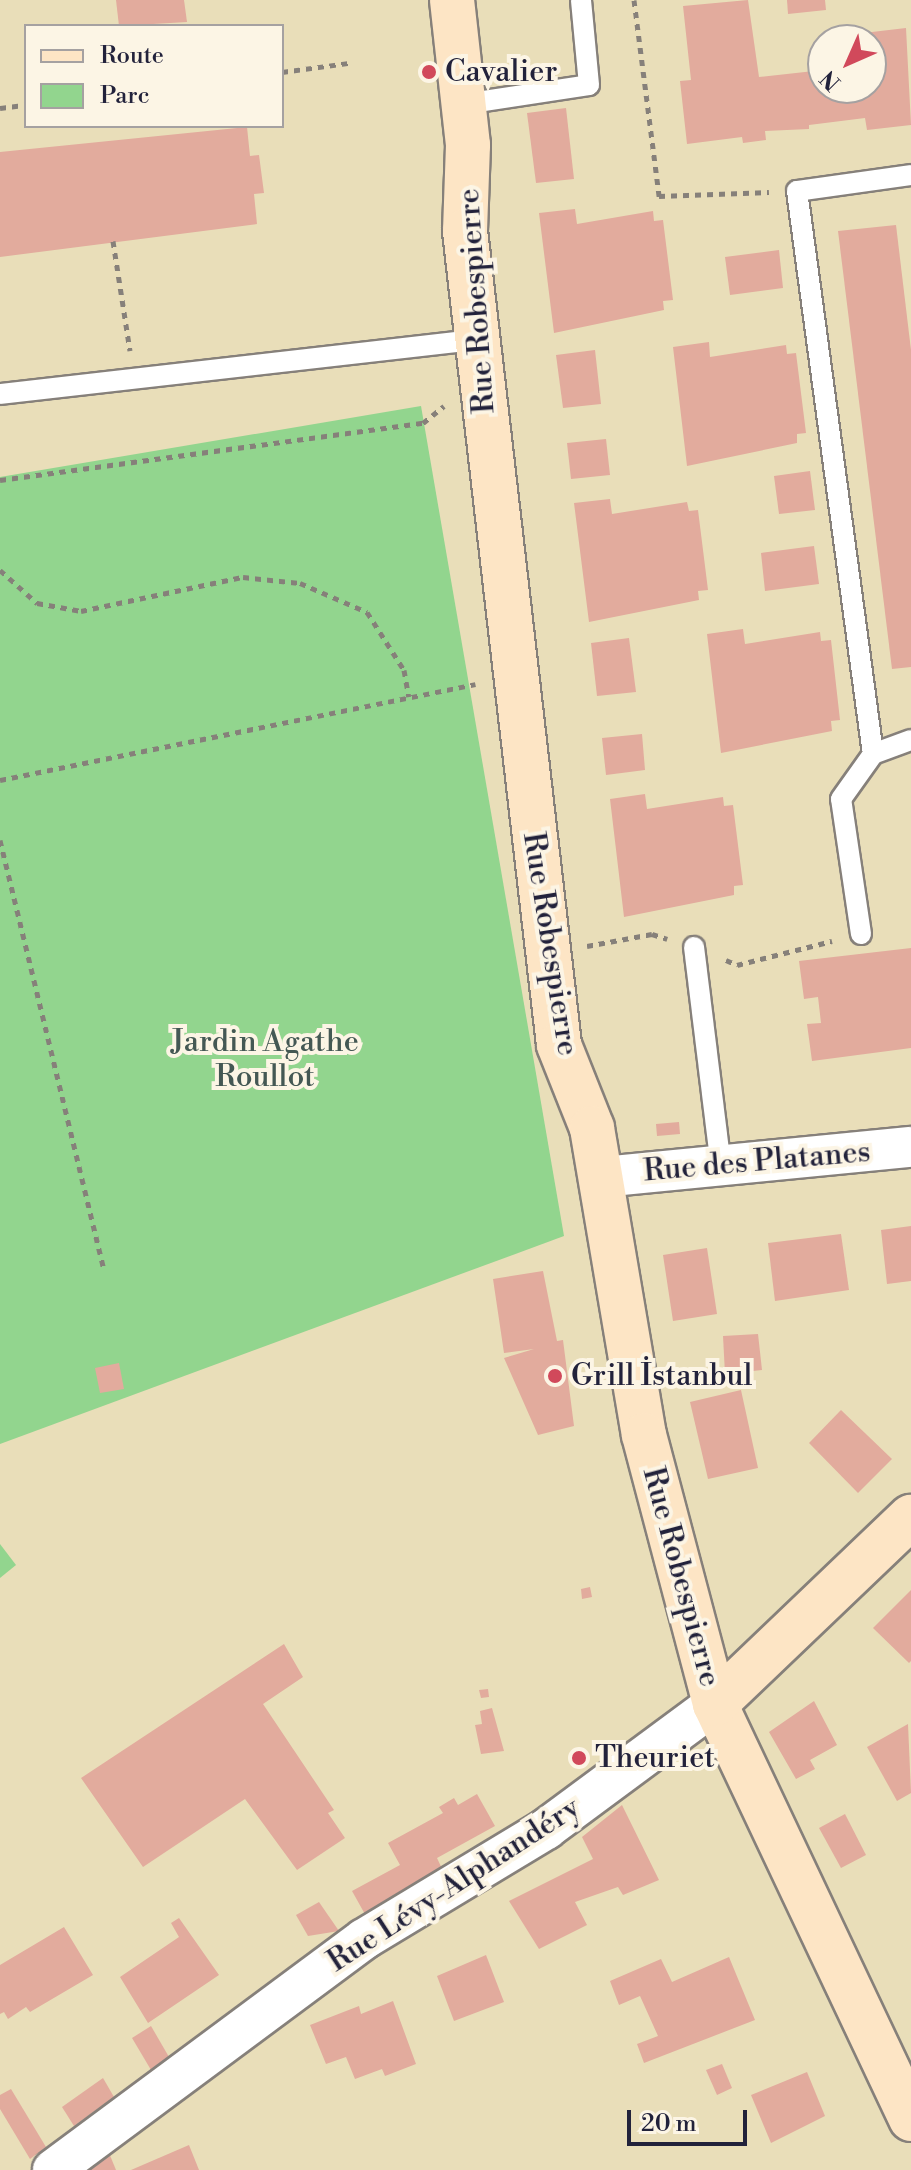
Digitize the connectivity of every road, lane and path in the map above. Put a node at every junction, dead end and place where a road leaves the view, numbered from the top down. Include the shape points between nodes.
1 (452, 0) edge
2 (581, 0) edge
3 (634, 0) edge
4 (349, 63) dead end
5 (284, 72) edge
6 (464, 104) junction
7 (24, 105) edge
8 (0, 108) edge
9 (911, 175) edge
10 (797, 191) junction
11 (113, 241) dead end
12 (477, 340) junction
13 (134, 378) junction
14 (0, 394) edge
15 (445, 404) dead end
16 (0, 480) edge
17 (0, 570) edge
18 (475, 684) dead end
19 (409, 697) junction
20 (911, 740) edge
21 (873, 754) junction
22 (0, 780) edge
23 (0, 840) edge
24 (861, 934) dead end
25 (694, 947) dead end
26 (911, 1147) edge
27 (721, 1166) junction
28 (603, 1177) junction
29 (104, 1271) dead end
30 (911, 1517) edge
31 (715, 1704) junction
32 (911, 2119) edge
33 (53, 2170) edge

1 - 6 street, Rue Robespierre
2 - 6 lane via 589,85
3 - 10 path via 659,196
4 - 5 path
6 - 12 street, Rue Robespierre via 465,231
7 - 8 path
9 - 10 lane
10 - 21 lane
11 - 13 path
12 - 13 lane
12 - 28 street, Rue Robespierre via 559,1045 592,1128
13 - 14 lane
15 - 16 path via 423,423
17 - 19 path via 37,603 81,611 243,577 300,583 367,612 404,670
18 - 19 path
19 - 22 path
20 - 21 lane
21 - 24 lane via 841,799
23 - 29 path
25 - 27 lane
26 - 27 street, Rue des Platanes
27 - 28 street, Rue des Platanes
28 - 31 street, Rue Robespierre via 610,1249 644,1435
30 - 31 street, Rue Lévy-Alphandéry
31 - 32 street, Rue Robespierre
31 - 33 street, Rue Lévy-Alphandéry via 546,1829 364,1939

